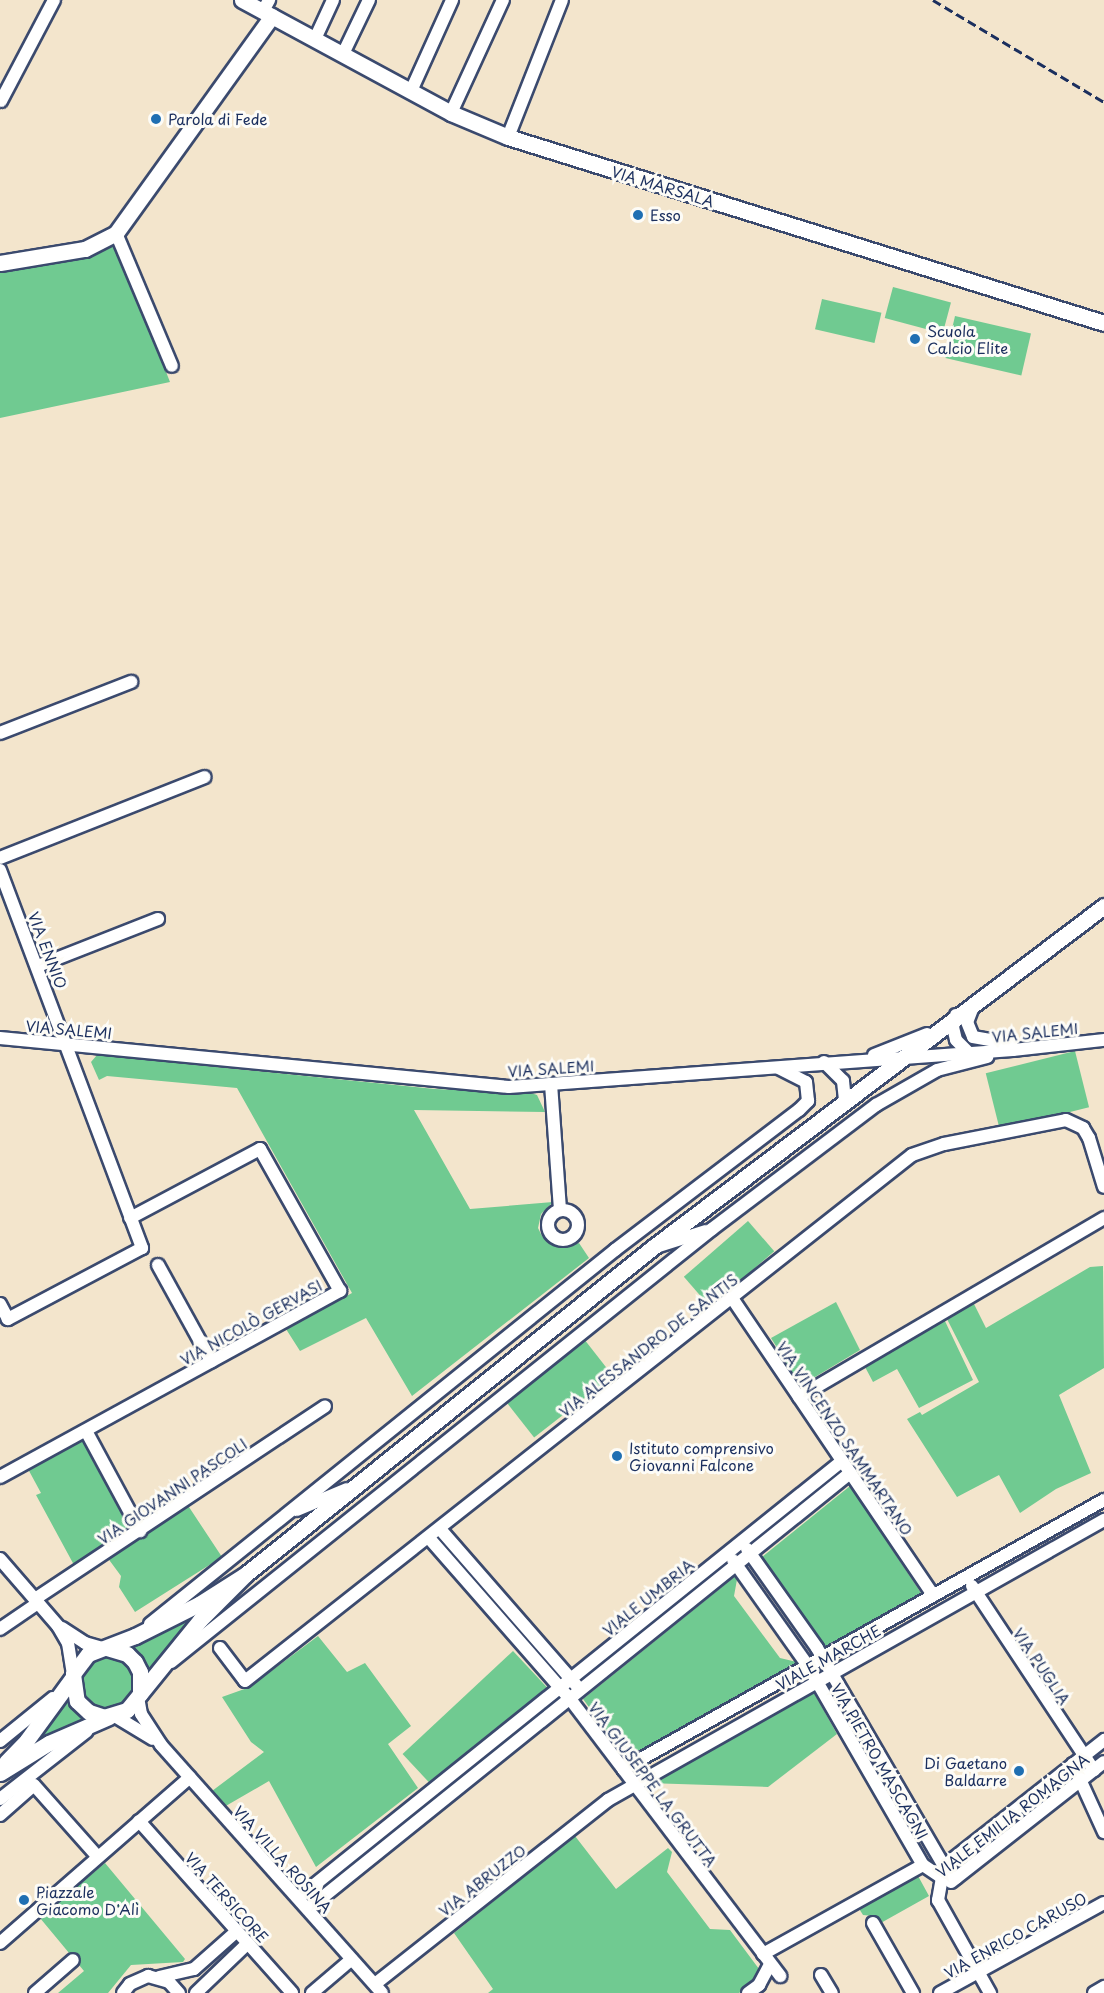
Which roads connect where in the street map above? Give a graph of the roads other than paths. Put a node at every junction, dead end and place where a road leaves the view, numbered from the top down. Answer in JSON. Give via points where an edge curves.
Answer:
{"nodes":[{"id":1,"x":54,"y":0,"type":"edge"},
{"id":2,"x":242,"y":0,"type":"edge"},
{"id":3,"x":333,"y":0,"type":"edge"},
{"id":4,"x":369,"y":0,"type":"edge"},
{"id":5,"x":452,"y":0,"type":"edge"},
{"id":6,"x":503,"y":0,"type":"edge"},
{"id":7,"x":562,"y":0,"type":"edge"},
{"id":8,"x":268,"y":9,"type":"edge"},
{"id":9,"x":315,"y":39,"type":"junction"},
{"id":10,"x":343,"y":54,"type":"junction"},
{"id":11,"x":411,"y":91,"type":"junction"},
{"id":12,"x":1,"y":101,"type":"edge"},
{"id":13,"x":452,"y":113,"type":"junction"},
{"id":14,"x":508,"y":136,"type":"junction"},
{"id":15,"x":116,"y":232,"type":"junction"},
{"id":16,"x":0,"y":263,"type":"edge"},
{"id":17,"x":1104,"y":323,"type":"edge"},
{"id":18,"x":172,"y":366,"type":"dead end"},
{"id":19,"x":131,"y":682,"type":"dead end"},
{"id":20,"x":0,"y":733,"type":"edge"},
{"id":21,"x":205,"y":777,"type":"dead end"},
{"id":22,"x":0,"y":858,"type":"edge"},
{"id":23,"x":0,"y":870,"type":"edge"},
{"id":24,"x":1104,"y":906,"type":"edge"},
{"id":25,"x":158,"y":919,"type":"dead end"},
{"id":26,"x":38,"y":966,"type":"junction"},
{"id":27,"x":976,"y":1000,"type":"junction"},
{"id":28,"x":950,"y":1020,"type":"junction"},
{"id":29,"x":0,"y":1038,"type":"edge"},
{"id":30,"x":1104,"y":1040,"type":"edge"},
{"id":31,"x":63,"y":1043,"type":"junction"},
{"id":32,"x":1039,"y":1046,"type":"junction"},
{"id":33,"x":1013,"y":1050,"type":"junction"},
{"id":34,"x":969,"y":1053,"type":"junction"},
{"id":35,"x":901,"y":1059,"type":"junction"},
{"id":36,"x":851,"y":1061,"type":"junction"},
{"id":37,"x":824,"y":1062,"type":"junction"},
{"id":38,"x":775,"y":1066,"type":"junction"},
{"id":39,"x":551,"y":1084,"type":"junction"},
{"id":40,"x":845,"y":1100,"type":"junction"},
{"id":41,"x":1104,"y":1187,"type":"edge"},
{"id":42,"x":560,"y":1210,"type":"dead end"},
{"id":43,"x":130,"y":1218,"type":"junction"},
{"id":44,"x":1104,"y":1218,"type":"edge"},
{"id":45,"x":712,"y":1229,"type":"junction"},
{"id":46,"x":652,"y":1248,"type":"junction"},
{"id":47,"x":158,"y":1265,"type":"dead end"},
{"id":48,"x":732,"y":1298,"type":"junction"},
{"id":49,"x":0,"y":1304,"type":"edge"},
{"id":50,"x":211,"y":1361,"type":"junction"},
{"id":51,"x":799,"y":1397,"type":"junction"},
{"id":52,"x":325,"y":1406,"type":"dead end"},
{"id":53,"x":86,"y":1431,"type":"junction"},
{"id":54,"x":842,"y":1461,"type":"junction"},
{"id":55,"x":850,"y":1473,"type":"junction"},
{"id":56,"x":0,"y":1477,"type":"edge"},
{"id":57,"x":359,"y":1483,"type":"junction"},
{"id":58,"x":1104,"y":1500,"type":"edge"},
{"id":59,"x":281,"y":1516,"type":"junction"},
{"id":60,"x":1104,"y":1520,"type":"edge"},
{"id":61,"x":440,"y":1529,"type":"junction"},
{"id":62,"x":140,"y":1531,"type":"junction"},
{"id":63,"x":1042,"y":1535,"type":"junction"},
{"id":64,"x":429,"y":1538,"type":"junction"},
{"id":65,"x":742,"y":1541,"type":"junction"},
{"id":66,"x":1029,"y":1542,"type":"junction"},
{"id":67,"x":1050,"y":1550,"type":"junction"},
{"id":68,"x":728,"y":1552,"type":"junction"},
{"id":69,"x":751,"y":1554,"type":"junction"},
{"id":70,"x":1037,"y":1558,"type":"junction"},
{"id":71,"x":0,"y":1559,"type":"edge"},
{"id":72,"x":736,"y":1565,"type":"junction"},
{"id":73,"x":246,"y":1574,"type":"junction"},
{"id":74,"x":967,"y":1577,"type":"junction"},
{"id":75,"x":975,"y":1592,"type":"junction"},
{"id":76,"x":933,"y":1596,"type":"junction"},
{"id":77,"x":36,"y":1601,"type":"junction"},
{"id":78,"x":507,"y":1605,"type":"junction"},
{"id":79,"x":496,"y":1615,"type":"junction"},
{"id":80,"x":58,"y":1626,"type":"junction"},
{"id":81,"x":0,"y":1629,"type":"edge"},
{"id":82,"x":135,"y":1636,"type":"junction"},
{"id":83,"x":105,"y":1648,"type":"junction"},
{"id":84,"x":220,"y":1648,"type":"dead end"},
{"id":85,"x":822,"y":1658,"type":"junction"},
{"id":86,"x":808,"y":1666,"type":"junction"},
{"id":87,"x":831,"y":1673,"type":"junction"},
{"id":88,"x":152,"y":1678,"type":"junction"},
{"id":89,"x":571,"y":1679,"type":"junction"},
{"id":90,"x":70,"y":1680,"type":"junction"},
{"id":91,"x":817,"y":1681,"type":"junction"},
{"id":92,"x":560,"y":1688,"type":"junction"},
{"id":93,"x":581,"y":1690,"type":"junction"},
{"id":94,"x":139,"y":1695,"type":"junction"},
{"id":95,"x":570,"y":1699,"type":"junction"},
{"id":96,"x":110,"y":1717,"type":"junction"},
{"id":97,"x":1104,"y":1740,"type":"edge"},
{"id":98,"x":0,"y":1741,"type":"edge"},
{"id":99,"x":161,"y":1745,"type":"junction"},
{"id":100,"x":1084,"y":1756,"type":"junction"},
{"id":101,"x":473,"y":1757,"type":"junction"},
{"id":102,"x":1104,"y":1762,"type":"edge"},
{"id":103,"x":1073,"y":1764,"type":"junction"},
{"id":104,"x":0,"y":1767,"type":"edge"},
{"id":105,"x":483,"y":1769,"type":"junction"},
{"id":106,"x":1094,"y":1770,"type":"junction"},
{"id":107,"x":0,"y":1773,"type":"edge"},
{"id":108,"x":629,"y":1776,"type":"junction"},
{"id":109,"x":190,"y":1777,"type":"junction"},
{"id":110,"x":1081,"y":1780,"type":"junction"},
{"id":111,"x":0,"y":1799,"type":"edge"},
{"id":112,"x":0,"y":1815,"type":"edge"},
{"id":113,"x":395,"y":1820,"type":"junction"},
{"id":114,"x":140,"y":1821,"type":"junction"},
{"id":115,"x":1103,"y":1829,"type":"edge"},
{"id":116,"x":404,"y":1832,"type":"junction"},
{"id":117,"x":98,"y":1857,"type":"junction"},
{"id":118,"x":922,"y":1865,"type":"junction"},
{"id":119,"x":942,"y":1871,"type":"junction"},
{"id":120,"x":325,"y":1876,"type":"junction"},
{"id":121,"x":956,"y":1878,"type":"junction"},
{"id":122,"x":335,"y":1888,"type":"junction"},
{"id":123,"x":938,"y":1892,"type":"junction"},
{"id":124,"x":298,"y":1898,"type":"junction"},
{"id":125,"x":1104,"y":1903,"type":"edge"},
{"id":126,"x":308,"y":1909,"type":"junction"},
{"id":127,"x":873,"y":1923,"type":"dead end"},
{"id":128,"x":237,"y":1931,"type":"junction"},
{"id":129,"x":0,"y":1943,"type":"edge"},
{"id":130,"x":248,"y":1943,"type":"junction"},
{"id":131,"x":352,"y":1959,"type":"junction"},
{"id":132,"x":767,"y":1959,"type":"junction"},
{"id":133,"x":74,"y":1960,"type":"dead end"},
{"id":134,"x":978,"y":1972,"type":"junction"},
{"id":135,"x":821,"y":1975,"type":"dead end"},
{"id":136,"x":159,"y":1977,"type":"junction"},
{"id":137,"x":780,"y":1977,"type":"dead end"},
{"id":138,"x":1104,"y":1987,"type":"edge"},
{"id":139,"x":378,"y":1989,"type":"edge"},
{"id":140,"x":35,"y":1993,"type":"edge"},
{"id":141,"x":123,"y":1993,"type":"edge"},
{"id":142,"x":179,"y":1993,"type":"edge"},
{"id":143,"x":195,"y":1993,"type":"edge"},
{"id":144,"x":292,"y":1993,"type":"edge"},
{"id":145,"x":312,"y":1993,"type":"edge"},
{"id":146,"x":748,"y":1993,"type":"edge"},
{"id":147,"x":832,"y":1993,"type":"edge"},
{"id":148,"x":913,"y":1993,"type":"edge"},
{"id":149,"x":940,"y":1993,"type":"edge"},
{"id":150,"x":990,"y":1993,"type":"edge"},
{"id":151,"x":1094,"y":1993,"type":"edge"}],
"edges":[{"from":1,"to":12,"type":"street"},
{"from":2,"to":8,"type":"main road","name":"VIA MARSALA"},
{"from":3,"to":9,"type":"street"},
{"from":4,"to":10,"type":"street"},
{"from":5,"to":11,"type":"street"},
{"from":6,"to":13,"type":"street"},
{"from":7,"to":14,"type":"street"},
{"from":8,"to":9,"type":"main road","name":"VIA MARSALA"},
{"from":8,"to":15,"type":"main road"},
{"from":9,"to":10,"type":"main road","name":"VIA MARSALA"},
{"from":10,"to":11,"type":"main road","name":"VIA MARSALA"},
{"from":11,"to":13,"type":"main road","name":"VIA MARSALA"},
{"from":13,"to":14,"type":"main road","name":"VIA MARSALA"},
{"from":14,"to":17,"type":"main road","name":"VIA MARSALA"},
{"from":15,"to":16,"type":"main road","via":[[86,249]]},
{"from":15,"to":18,"type":"street"},
{"from":19,"to":20,"type":"street"},
{"from":21,"to":22,"type":"street"},
{"from":23,"to":26,"type":"street","name":"VIA ENNIO"},
{"from":24,"to":27,"type":"main road"},
{"from":25,"to":26,"type":"street"},
{"from":26,"to":31,"type":"street","name":"VIA ENNIO","via":[[60,1022]]},
{"from":27,"to":28,"type":"main road"},
{"from":27,"to":32,"type":"street","via":[[967,1022],[973,1037]]},
{"from":28,"to":34,"type":"street","via":[[956,1040]]},
{"from":28,"to":35,"type":"main road"},
{"from":28,"to":36,"type":"street","via":[[904,1045]]},
{"from":29,"to":31,"type":"street","name":"VIA SALEMI"},
{"from":30,"to":32,"type":"street","name":"VIA SALEMI"},
{"from":31,"to":39,"type":"street","name":"VIA SALEMI","via":[[473,1086]]},
{"from":31,"to":43,"type":"street","name":"VIA ENNIO"},
{"from":32,"to":33,"type":"street","name":"VIA SALEMI"},
{"from":33,"to":34,"type":"street","name":"VIA SALEMI"},
{"from":33,"to":45,"type":"street","via":[[937,1070],[907,1084]]},
{"from":34,"to":35,"type":"street","name":"VIA SALEMI"},
{"from":35,"to":36,"type":"street","name":"VIA SALEMI"},
{"from":35,"to":40,"type":"main road"},
{"from":36,"to":37,"type":"street","name":"VIA SALEMI"},
{"from":37,"to":38,"type":"street","name":"VIA SALEMI"},
{"from":37,"to":40,"type":"street","via":[[843,1081]]},
{"from":38,"to":39,"type":"street","name":"VIA SALEMI"},
{"from":38,"to":59,"type":"street","via":[[799,1075],[806,1082],[808,1101],[799,1110],[615,1250]]},
{"from":39,"to":42,"type":"street"},
{"from":40,"to":46,"type":"main road"},
{"from":41,"to":48,"type":"street","name":"VIA ALESSANDRO DE SANTIS","via":[[1089,1138],[1083,1128],[1066,1120],[944,1144],[912,1155]]},
{"from":43,"to":49,"type":"street","name":"VIA ENNIO","via":[[142,1248],[8,1319]]},
{"from":43,"to":50,"type":"street","name":"VIA NICOLÒ GERVASI","via":[[260,1149],[340,1290]]},
{"from":44,"to":51,"type":"street"},
{"from":45,"to":46,"type":"street"},
{"from":45,"to":88,"type":"street"},
{"from":46,"to":57,"type":"main road"},
{"from":47,"to":50,"type":"street"},
{"from":48,"to":51,"type":"street","name":"VIA VINCENZO SAMMARTANO"},
{"from":48,"to":61,"type":"street","name":"VIA ALESSANDRO DE SANTIS"},
{"from":50,"to":53,"type":"street","name":"VIA NICOLÒ GERVASI"},
{"from":51,"to":54,"type":"street","name":"VIA VINCENZO SAMMARTANO"},
{"from":52,"to":62,"type":"street","name":"VIA GIOVANNI PASCOLI"},
{"from":53,"to":56,"type":"street","name":"VIA NICOLÒ GERVASI"},
{"from":53,"to":62,"type":"street"},
{"from":54,"to":55,"type":"street","name":"VIA VINCENZO SAMMARTANO"},
{"from":54,"to":65,"type":"street","name":"VIALE UMBRIA"},
{"from":55,"to":69,"type":"street","name":"VIALE UMBRIA"},
{"from":55,"to":76,"type":"street","name":"VIA VINCENZO SAMMARTANO"},
{"from":57,"to":59,"type":"street"},
{"from":57,"to":73,"type":"main road"},
{"from":58,"to":63,"type":"street","name":"VIALE MARCHE"},
{"from":59,"to":82,"type":"street"},
{"from":60,"to":67,"type":"street","name":"VIALE MARCHE"},
{"from":61,"to":64,"type":"street","name":"VIA ALESSANDRO DE SANTIS"},
{"from":61,"to":78,"type":"street","name":"VIA GIUSEPPE LA GRUTTA"},
{"from":62,"to":77,"type":"street","name":"VIA GIOVANNI PASCOLI"},
{"from":63,"to":66,"type":"street","name":"VIALE MARCHE"},
{"from":63,"to":67,"type":"street"},
{"from":64,"to":79,"type":"street","name":"VIA GIUSEPPE LA GRUTTA"},
{"from":64,"to":84,"type":"street","name":"VIA ALESSANDRO DE SANTIS","via":[[245,1681]]},
{"from":65,"to":68,"type":"street","name":"VIALE UMBRIA"},
{"from":65,"to":69,"type":"street","name":"VIA PIETRO MASCAGNI"},
{"from":66,"to":70,"type":"street"},
{"from":66,"to":74,"type":"street","name":"VIALE MARCHE"},
{"from":67,"to":70,"type":"street","name":"VIALE MARCHE"},
{"from":68,"to":72,"type":"street","name":"VIA PIETRO MASCAGNI"},
{"from":68,"to":89,"type":"street","name":"VIALE UMBRIA"},
{"from":69,"to":72,"type":"street","name":"VIALE UMBRIA"},
{"from":69,"to":85,"type":"street","name":"VIA PIETRO MASCAGNI"},
{"from":70,"to":75,"type":"street","name":"VIALE MARCHE"},
{"from":71,"to":77,"type":"street"},
{"from":72,"to":86,"type":"street","name":"VIA PIETRO MASCAGNI"},
{"from":72,"to":93,"type":"street","name":"VIALE UMBRIA"},
{"from":73,"to":82,"type":"main road"},
{"from":73,"to":88,"type":"main road","via":[[200,1620]]},
{"from":74,"to":75,"type":"street","name":"VIA PUGLIA"},
{"from":74,"to":76,"type":"street","name":"VIALE MARCHE"},
{"from":75,"to":87,"type":"street","name":"VIALE MARCHE"},
{"from":75,"to":100,"type":"street","name":"VIA PUGLIA"},
{"from":76,"to":85,"type":"street","name":"VIALE MARCHE"},
{"from":77,"to":80,"type":"street"},
{"from":77,"to":81,"type":"street","name":"VIA GIOVANNI PASCOLI"},
{"from":78,"to":79,"type":"street"},
{"from":78,"to":89,"type":"street","name":"VIA GIUSEPPE LA GRUTTA"},
{"from":79,"to":92,"type":"street","name":"VIA GIUSEPPE LA GRUTTA"},
{"from":80,"to":83,"type":"street","via":[[85,1643]]},
{"from":80,"to":90,"type":"street","via":[[68,1643]]},
{"from":82,"to":83,"type":"main road"},
{"from":83,"to":90,"type":"main road","via":[[81,1659]]},
{"from":83,"to":94,"type":"main road","via":[[127,1654],[135,1662],[141,1683]]},
{"from":85,"to":86,"type":"street","name":"VIALE MARCHE"},
{"from":85,"to":87,"type":"street","name":"VIA PIETRO MASCAGNI"},
{"from":86,"to":91,"type":"street","name":"VIA PIETRO MASCAGNI"},
{"from":86,"to":108,"type":"street","name":"VIALE MARCHE","via":[[646,1756]]},
{"from":87,"to":91,"type":"street","name":"VIALE MARCHE"},
{"from":87,"to":119,"type":"street","name":"VIA PIETRO MASCAGNI"},
{"from":88,"to":94,"type":"main road"},
{"from":89,"to":92,"type":"street","name":"VIALE UMBRIA"},
{"from":89,"to":93,"type":"street","name":"VIA GIUSEPPE LA GRUTTA"},
{"from":90,"to":96,"type":"main road","via":[[82,1707]]},
{"from":90,"to":98,"type":"street"},
{"from":90,"to":104,"type":"main road","via":[[27,1740]]},
{"from":91,"to":108,"type":"street","name":"VIALE MARCHE"},
{"from":91,"to":118,"type":"street","name":"VIA PIETRO MASCAGNI"},
{"from":92,"to":95,"type":"street","name":"VIA GIUSEPPE LA GRUTTA"},
{"from":92,"to":101,"type":"street","name":"VIALE UMBRIA"},
{"from":93,"to":95,"type":"street","name":"VIALE UMBRIA"},
{"from":94,"to":96,"type":"main road","via":[[127,1710]]},
{"from":94,"to":99,"type":"street","name":"VIA VILLA ROSINA","via":[[141,1714]]},
{"from":95,"to":105,"type":"street","name":"VIALE UMBRIA"},
{"from":95,"to":108,"type":"street","name":"VIA GIUSEPPE LA GRUTTA"},
{"from":96,"to":99,"type":"street","name":"VIA VILLA ROSINA"},
{"from":96,"to":107,"type":"main road","via":[[49,1743]]},
{"from":96,"to":111,"type":"street"},
{"from":97,"to":100,"type":"street","name":"VIALE EMILIA ROMAGNA"},
{"from":99,"to":109,"type":"street","name":"VIA VILLA ROSINA"},
{"from":100,"to":103,"type":"street","name":"VIALE EMILIA ROMAGNA"},
{"from":100,"to":106,"type":"street","name":"VIA PUGLIA"},
{"from":101,"to":105,"type":"street"},
{"from":101,"to":113,"type":"street","name":"VIALE UMBRIA"},
{"from":102,"to":106,"type":"street","name":"VIALE EMILIA ROMAGNA"},
{"from":103,"to":110,"type":"street"},
{"from":103,"to":119,"type":"street","name":"VIALE EMILIA ROMAGNA"},
{"from":105,"to":116,"type":"street","name":"VIALE UMBRIA"},
{"from":106,"to":110,"type":"street","name":"VIALE EMILIA ROMAGNA"},
{"from":108,"to":132,"type":"street","name":"VIA GIUSEPPE LA GRUTTA"},
{"from":108,"to":139,"type":"street","name":"VIA ABRUZZO","via":[[608,1800]]},
{"from":109,"to":114,"type":"street"},
{"from":109,"to":124,"type":"street","name":"VIA VILLA ROSINA"},
{"from":110,"to":115,"type":"street"},
{"from":110,"to":121,"type":"street","name":"VIALE EMILIA ROMAGNA"},
{"from":112,"to":117,"type":"street","via":[[34,1785]]},
{"from":113,"to":116,"type":"street"},
{"from":113,"to":120,"type":"street","name":"VIALE UMBRIA"},
{"from":114,"to":117,"type":"street"},
{"from":114,"to":128,"type":"street","name":"VIA TERSICORE"},
{"from":116,"to":122,"type":"street","name":"VIALE UMBRIA"},
{"from":117,"to":129,"type":"street"},
{"from":118,"to":119,"type":"street","name":"VIA PIETRO MASCAGNI"},
{"from":118,"to":132,"type":"street"},
{"from":119,"to":121,"type":"street"},
{"from":119,"to":123,"type":"street"},
{"from":120,"to":122,"type":"street"},
{"from":120,"to":124,"type":"street","name":"VIALE UMBRIA"},
{"from":121,"to":123,"type":"street","name":"VIALE EMILIA ROMAGNA"},
{"from":122,"to":126,"type":"street","name":"VIALE UMBRIA"},
{"from":123,"to":134,"type":"street","via":[[938,1900]]},
{"from":124,"to":126,"type":"street","name":"VIA VILLA ROSINA"},
{"from":125,"to":134,"type":"street","name":"VIA ENRICO CARUSO"},
{"from":126,"to":131,"type":"street","name":"VIA VILLA ROSINA"},
{"from":127,"to":148,"type":"street"},
{"from":128,"to":130,"type":"street","name":"VIA TERSICORE"},
{"from":128,"to":136,"type":"street","via":[[194,1969]]},
{"from":130,"to":143,"type":"street"},
{"from":130,"to":144,"type":"street","name":"VIA TERSICORE"},
{"from":131,"to":139,"type":"street","name":"VIA VILLA ROSINA"},
{"from":131,"to":145,"type":"street"},
{"from":132,"to":137,"type":"street","name":"VIA GIUSEPPE LA GRUTTA"},
{"from":132,"to":146,"type":"street","via":[[759,1985]]},
{"from":133,"to":140,"type":"street"},
{"from":134,"to":149,"type":"street","name":"VIA ENRICO CARUSO"},
{"from":134,"to":150,"type":"street"},
{"from":135,"to":147,"type":"street"},
{"from":136,"to":141,"type":"street","via":[[138,1979]]},
{"from":136,"to":142,"type":"street"},
{"from":138,"to":151,"type":"street"}]}
